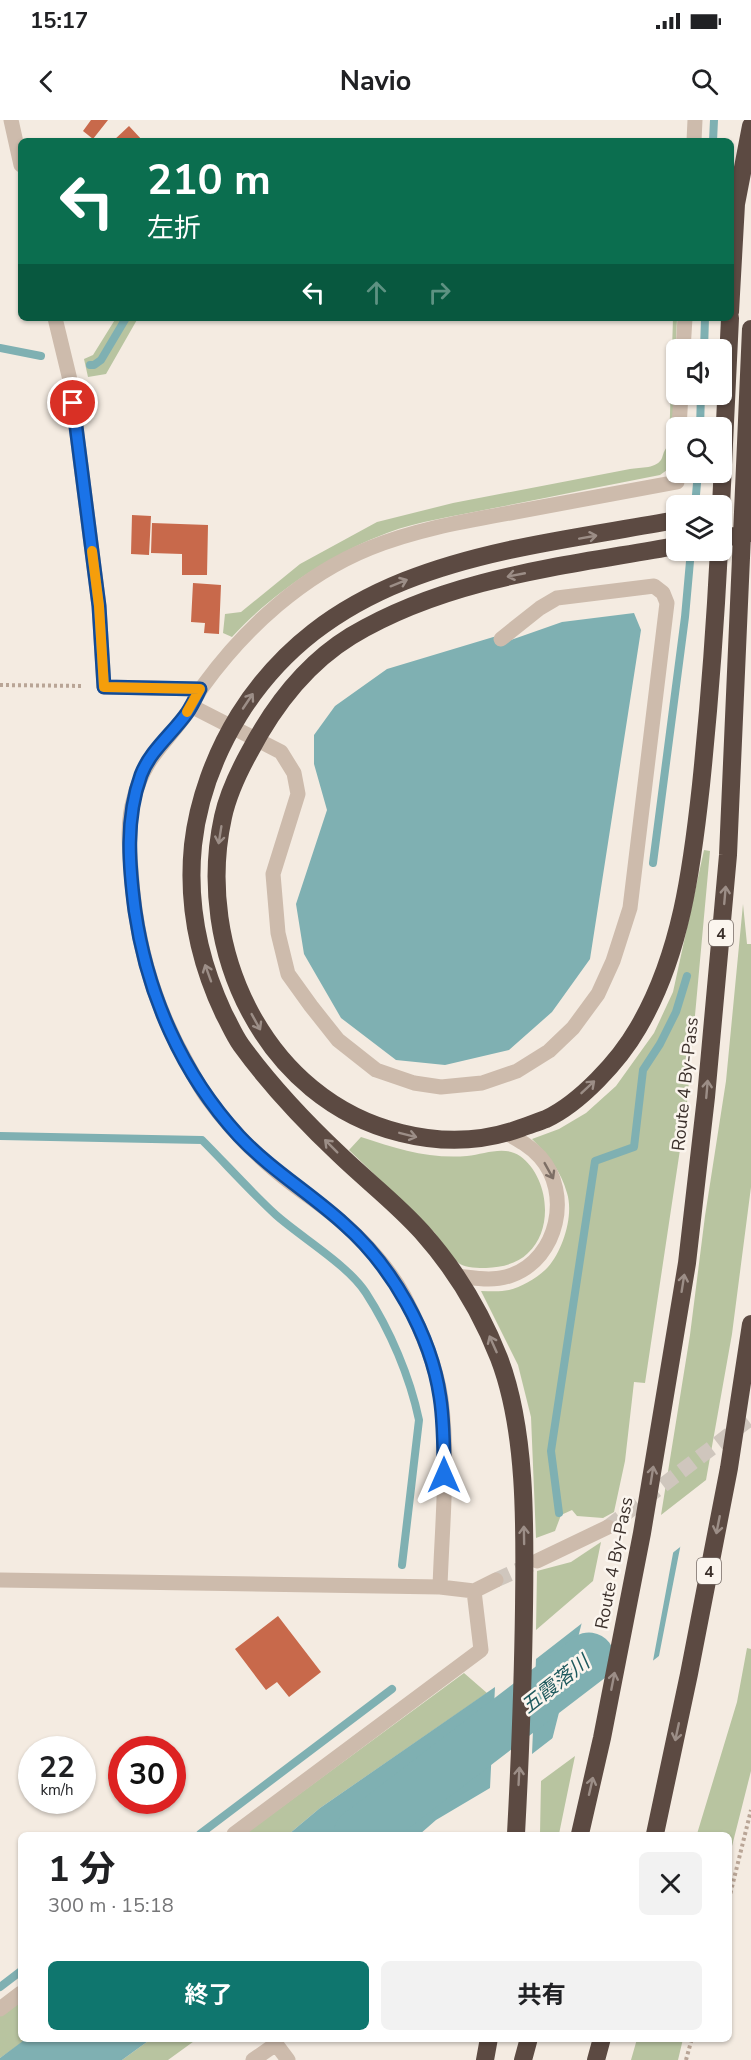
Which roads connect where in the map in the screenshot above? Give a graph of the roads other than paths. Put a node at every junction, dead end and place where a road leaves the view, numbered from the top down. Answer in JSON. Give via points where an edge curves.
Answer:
{"nodes":[{"id":1,"x":11,"y":120,"type":"edge"},
{"id":2,"x":695,"y":120,"type":"edge"},
{"id":3,"x":751,"y":126,"type":"edge"},
{"id":4,"x":694,"y":138,"type":"edge"},
{"id":5,"x":18,"y":152,"type":"edge"},
{"id":6,"x":734,"y":240,"type":"edge"},
{"id":7,"x":57,"y":321,"type":"edge"},
{"id":8,"x":685,"y":321,"type":"edge"},
{"id":9,"x":730,"y":321,"type":"edge"},
{"id":10,"x":751,"y":329,"type":"edge"},
{"id":11,"x":684,"y":339,"type":"edge"},
{"id":12,"x":672,"y":483,"type":"edge"},
{"id":13,"x":722,"y":495,"type":"edge"},
{"id":14,"x":751,"y":507,"type":"edge"},
{"id":15,"x":732,"y":510,"type":"edge"},
{"id":16,"x":666,"y":522,"type":"edge"},
{"id":17,"x":751,"y":532,"type":"edge"},
{"id":18,"x":732,"y":536,"type":"edge"},
{"id":19,"x":666,"y":548,"type":"edge"},
{"id":20,"x":718,"y":561,"type":"edge"},
{"id":21,"x":501,"y":639,"type":"dead end"},
{"id":22,"x":200,"y":689,"type":"junction"},
{"id":23,"x":191,"y":706,"type":"junction"},
{"id":24,"x":506,"y":1133,"type":"junction"},
{"id":25,"x":457,"y":1276,"type":"junction"},
{"id":26,"x":751,"y":1324,"type":"edge"},
{"id":27,"x":751,"y":1380,"type":"edge"},
{"id":28,"x":729,"y":1468,"type":"junction"},
{"id":29,"x":608,"y":1527,"type":"tunnel mouth"},
{"id":30,"x":537,"y":1561,"type":"tunnel mouth"},
{"id":31,"x":0,"y":1580,"type":"edge"},
{"id":32,"x":496,"y":1580,"type":"tunnel mouth"},
{"id":33,"x":440,"y":1587,"type":"junction"},
{"id":34,"x":474,"y":1591,"type":"junction"},
{"id":35,"x":237,"y":1832,"type":"edge"},
{"id":36,"x":516,"y":1832,"type":"edge"},
{"id":37,"x":580,"y":1832,"type":"edge"},
{"id":38,"x":655,"y":1832,"type":"edge"},
{"id":39,"x":18,"y":1995,"type":"edge"},
{"id":40,"x":0,"y":2009,"type":"edge"},
{"id":41,"x":488,"y":2042,"type":"edge"},
{"id":42,"x":528,"y":2042,"type":"edge"},
{"id":43,"x":601,"y":2042,"type":"edge"},
{"id":44,"x":253,"y":2060,"type":"edge"},
{"id":45,"x":288,"y":2060,"type":"edge"},
{"id":46,"x":485,"y":2060,"type":"edge"},
{"id":47,"x":523,"y":2060,"type":"edge"},
{"id":48,"x":596,"y":2060,"type":"edge"}],
"edges":[{"from":1,"to":5,"type":"street"},
{"from":2,"to":4,"type":"street"},
{"from":3,"to":6,"type":"highway","via":[[736,204]]},
{"from":7,"to":22,"type":"street","via":[[79,448],[99,606],[104,687]]},
{"from":8,"to":11,"type":"street"},
{"from":9,"to":13,"type":"highway"},
{"from":37,"to":10,"type":"highway","name":"Route 4 By-Pass","number":"4","one_way":true,"via":[[642,1533],[687,1263],[706,1097],[728,855]]},
{"from":12,"to":22,"type":"street","via":[[437,526],[371,548],[332,566],[270,612]]},
{"from":14,"to":15,"type":"highway"},
{"from":25,"to":16,"type":"highway","one_way":true,"via":[[390,1200],[338,1154],[266,1080],[236,1038],[202,956],[193,913],[191,865],[196,820],[228,732],[250,697],[307,635],[336,615],[377,592],[456,563]]},
{"from":17,"to":18,"type":"highway"},
{"from":19,"to":24,"type":"highway","one_way":true,"via":[[512,575],[422,600],[347,638],[319,659],[293,687],[260,732],[235,778],[224,812],[216,882],[229,960],[245,1002],[283,1063],[305,1085],[340,1109],[377,1127],[427,1139],[471,1139]]},
{"from":24,"to":20,"type":"highway","one_way":true,"via":[[549,1117],[611,1066],[638,1030],[656,992],[688,884],[708,723]]},
{"from":21,"to":23,"type":"street","via":[[540,608],[565,596],[654,586],[667,603],[630,908],[613,961],[598,994],[573,1028],[549,1051],[517,1071],[482,1083],[441,1087],[376,1070],[338,1040],[311,1006],[288,974],[278,933],[273,874],[298,794],[294,773],[281,752]]},
{"from":22,"to":23,"type":"street"},
{"from":23,"to":33,"type":"street","via":[[141,773],[132,803],[132,886],[145,964],[158,1006],[206,1096],[270,1166],[345,1225],[376,1257],[402,1293],[426,1345],[440,1396],[444,1452]]},
{"from":24,"to":25,"type":"street","one_way":true,"via":[[541,1158],[553,1178],[558,1197],[550,1240],[526,1268],[512,1275],[497,1279]]},
{"from":36,"to":25,"type":"highway","one_way":true,"via":[[523,1712],[524,1525],[520,1465],[513,1409],[501,1362],[482,1318]]},
{"from":26,"to":28,"type":"highway","number":"4"},
{"from":27,"to":28,"type":"highway"},
{"from":28,"to":38,"type":"highway","number":"4","one_way":true},
{"from":29,"to":30,"type":"street"},
{"from":31,"to":33,"type":"street"},
{"from":32,"to":34,"type":"street"},
{"from":33,"to":34,"type":"street"},
{"from":34,"to":35,"type":"street","via":[[481,1650]]},
{"from":39,"to":40,"type":"street"},
{"from":41,"to":46,"type":"highway"},
{"from":42,"to":47,"type":"highway"},
{"from":43,"to":48,"type":"highway"},
{"from":44,"to":45,"type":"street","via":[[276,2044]]}]}
